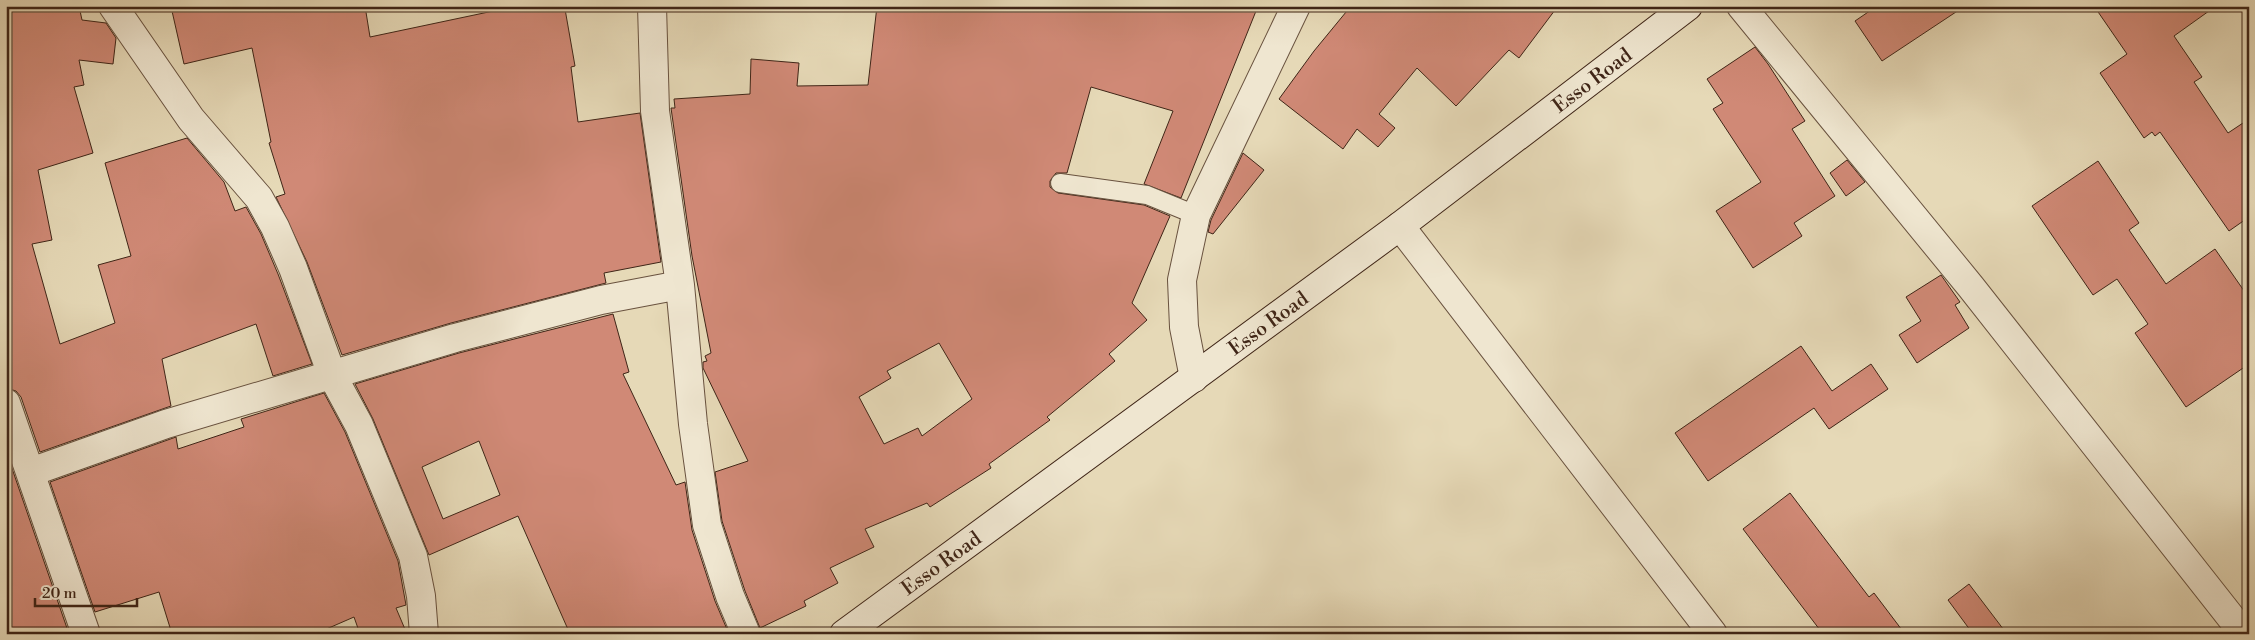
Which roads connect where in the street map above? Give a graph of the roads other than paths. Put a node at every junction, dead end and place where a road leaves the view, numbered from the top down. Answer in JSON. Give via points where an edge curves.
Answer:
{"nodes":[{"id":1,"x":113,"y":6,"type":"edge"},
{"id":2,"x":652,"y":6,"type":"edge"},
{"id":3,"x":1296,"y":6,"type":"edge"},
{"id":4,"x":1688,"y":6,"type":"edge"},
{"id":5,"x":1740,"y":6,"type":"edge"},
{"id":6,"x":1060,"y":183,"type":"dead end"},
{"id":7,"x":1196,"y":215,"type":"junction"},
{"id":8,"x":1400,"y":226,"type":"junction"},
{"id":9,"x":680,"y":285,"type":"junction"},
{"id":10,"x":332,"y":375,"type":"junction"},
{"id":11,"x":1194,"y":378,"type":"junction"},
{"id":12,"x":6,"y":403,"type":"edge"},
{"id":13,"x":31,"y":472,"type":"junction"},
{"id":14,"x":86,"y":634,"type":"edge"},
{"id":15,"x":424,"y":634,"type":"edge"},
{"id":16,"x":746,"y":634,"type":"edge"},
{"id":17,"x":844,"y":634,"type":"edge"},
{"id":18,"x":1713,"y":634,"type":"edge"},
{"id":19,"x":2244,"y":634,"type":"edge"}],
"edges":[{"from":1,"to":10,"type":"street","via":[[191,119],[259,198],[293,268]]},
{"from":2,"to":9,"type":"street","via":[[655,111]]},
{"from":3,"to":7,"type":"street"},
{"from":4,"to":8,"type":"street","name":"Esso Road"},
{"from":5,"to":19,"type":"street","via":[[1971,287]]},
{"from":6,"to":7,"type":"lane","via":[[1147,195]]},
{"from":7,"to":11,"type":"street","via":[[1182,280],[1184,327]]},
{"from":8,"to":11,"type":"street","name":"Esso Road"},
{"from":8,"to":18,"type":"street"},
{"from":9,"to":10,"type":"street","via":[[601,300],[510,323]]},
{"from":9,"to":16,"type":"street","via":[[692,414],[708,525],[730,596]]},
{"from":10,"to":13,"type":"street","via":[[166,424]]},
{"from":10,"to":15,"type":"street","via":[[359,425],[413,556]]},
{"from":11,"to":17,"type":"street","name":"Esso Road"},
{"from":12,"to":13,"type":"street"},
{"from":13,"to":14,"type":"street"}]}
